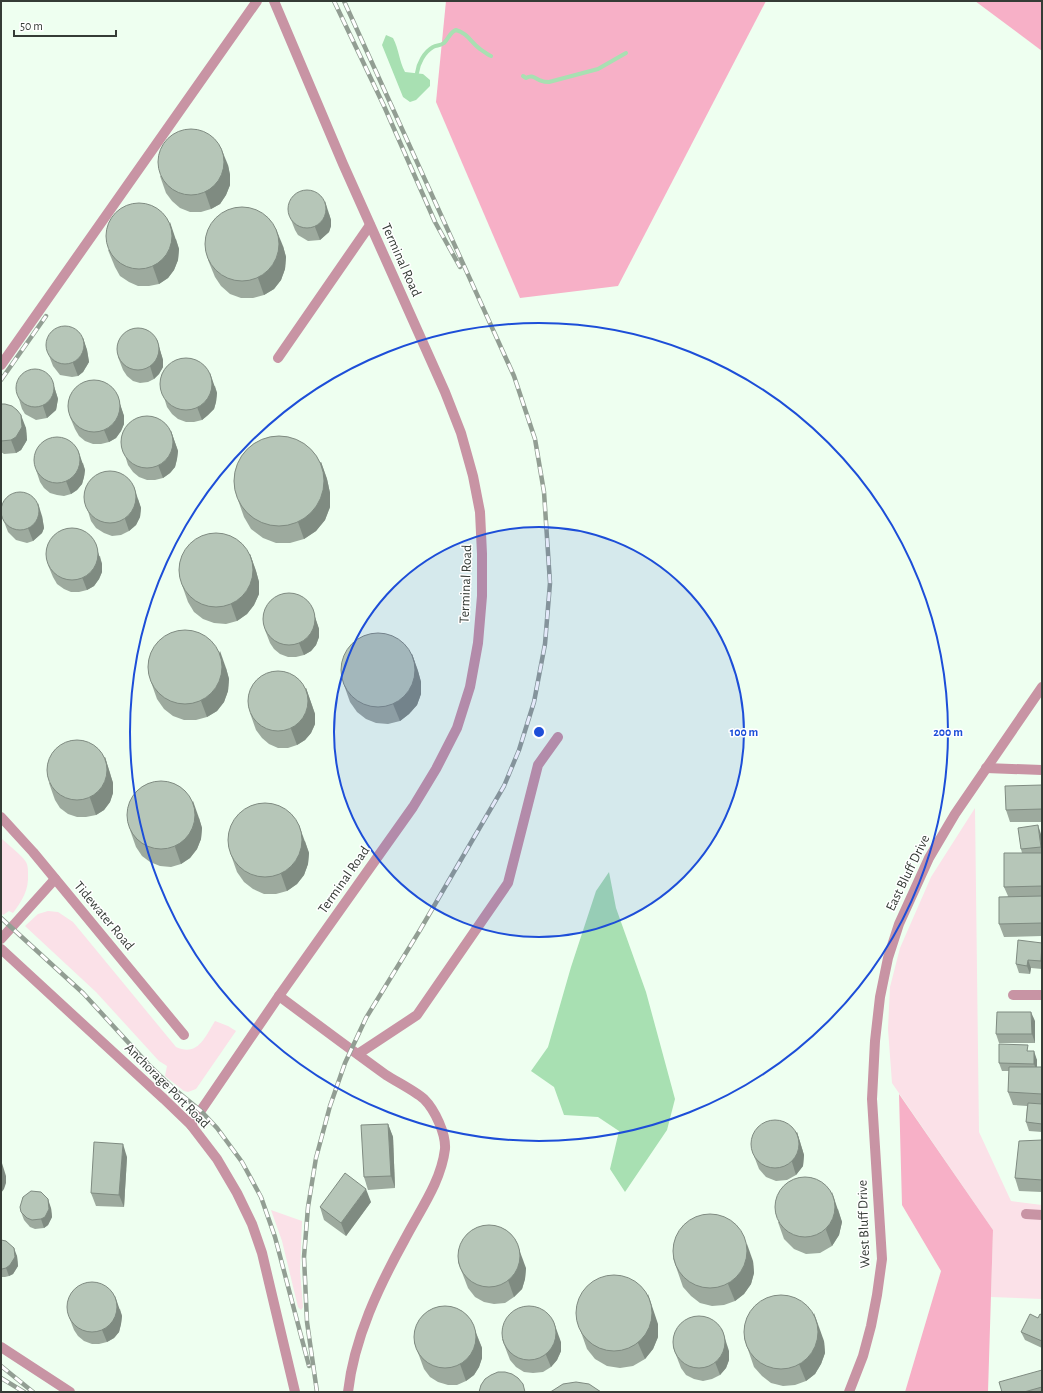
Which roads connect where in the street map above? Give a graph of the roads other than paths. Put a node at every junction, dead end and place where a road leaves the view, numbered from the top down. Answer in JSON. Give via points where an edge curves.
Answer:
{"nodes":[{"id":1,"x":257,"y":1,"type":"edge"},
{"id":2,"x":274,"y":1,"type":"edge"},
{"id":3,"x":370,"y":225,"type":"junction"},
{"id":4,"x":278,"y":358,"type":"dead end"},
{"id":5,"x":1,"y":365,"type":"edge"},
{"id":6,"x":1042,"y":687,"type":"edge"},
{"id":7,"x":558,"y":737,"type":"dead end"},
{"id":8,"x":986,"y":768,"type":"junction"},
{"id":9,"x":1042,"y":770,"type":"edge"},
{"id":10,"x":1,"y":817,"type":"edge"},
{"id":11,"x":55,"y":879,"type":"junction"},
{"id":12,"x":1,"y":939,"type":"edge"},
{"id":13,"x":1,"y":949,"type":"edge"},
{"id":14,"x":1013,"y":995,"type":"dead end"},
{"id":15,"x":1042,"y":995,"type":"edge"},
{"id":16,"x":279,"y":996,"type":"junction"},
{"id":17,"x":184,"y":1035,"type":"dead end"},
{"id":18,"x":358,"y":1054,"type":"junction"},
{"id":19,"x":872,"y":1099,"type":"joint"},
{"id":20,"x":191,"y":1125,"type":"junction"},
{"id":21,"x":1026,"y":1214,"type":"dead end"},
{"id":22,"x":1042,"y":1215,"type":"edge"},
{"id":23,"x":1,"y":1347,"type":"edge"},
{"id":24,"x":70,"y":1392,"type":"edge"},
{"id":25,"x":295,"y":1392,"type":"edge"},
{"id":26,"x":348,"y":1392,"type":"edge"},
{"id":27,"x":849,"y":1392,"type":"edge"}],
"edges":[{"from":1,"to":5,"type":"street"},
{"from":2,"to":3,"type":"street","name":"Terminal Road"},
{"from":3,"to":4,"type":"street"},
{"from":3,"to":16,"type":"street","name":"Terminal Road","via":[[445,392],[461,433],[473,476],[480,512],[482,554],[478,643],[470,688],[457,728],[436,769]]},
{"from":6,"to":8,"type":"street","name":"East Bluff Drive"},
{"from":7,"to":18,"type":"street","via":[[538,765],[508,883],[417,1014]]},
{"from":8,"to":9,"type":"street"},
{"from":8,"to":19,"type":"street","name":"East Bluff Drive","via":[[929,858],[899,924],[888,958],[880,997],[874,1041]]},
{"from":10,"to":11,"type":"street","name":"Tidewater Road"},
{"from":11,"to":12,"type":"street"},
{"from":11,"to":17,"type":"street","name":"Tidewater Road"},
{"from":13,"to":20,"type":"street","name":"Anchorage Port Road"},
{"from":14,"to":15,"type":"street"},
{"from":16,"to":18,"type":"street"},
{"from":16,"to":20,"type":"street","name":"Terminal Road"},
{"from":18,"to":26,"type":"street","via":[[424,1099],[442,1128],[445,1147],[442,1167],[433,1188],[389,1268],[376,1298],[356,1353]]},
{"from":19,"to":27,"type":"street","name":"West Bluff Drive","via":[[882,1259],[871,1326]]},
{"from":20,"to":25,"type":"street","name":"Anchorage Port Road","via":[[217,1159],[252,1224],[262,1253]]},
{"from":21,"to":22,"type":"street"},
{"from":23,"to":24,"type":"street"}]}
